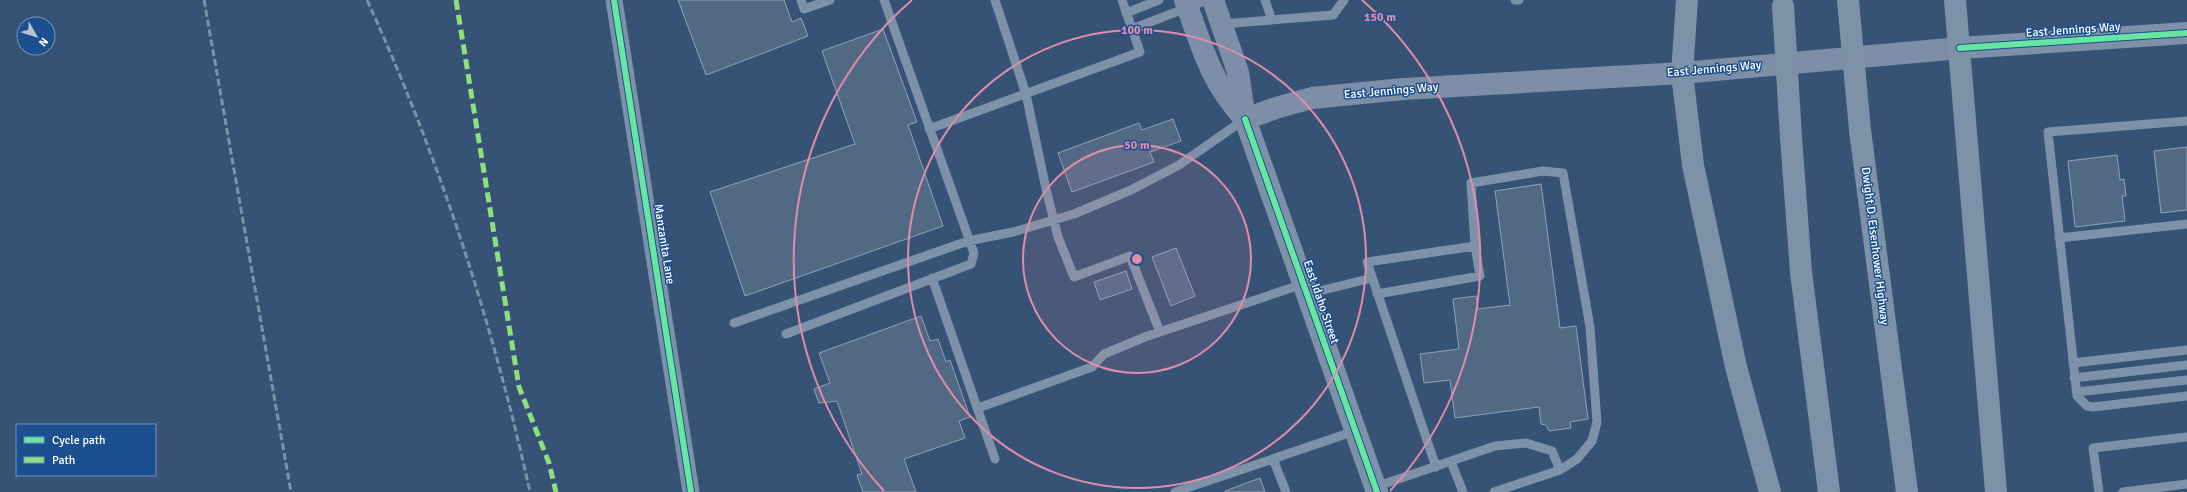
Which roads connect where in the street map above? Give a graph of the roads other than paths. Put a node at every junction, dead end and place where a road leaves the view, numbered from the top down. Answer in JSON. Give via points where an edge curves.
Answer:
{"nodes":[{"id":1,"x":614,"y":0,"type":"edge"},
{"id":2,"x":801,"y":0,"type":"edge"},
{"id":3,"x":830,"y":0,"type":"edge"},
{"id":4,"x":884,"y":0,"type":"edge"},
{"id":5,"x":994,"y":0,"type":"edge"},
{"id":6,"x":1122,"y":0,"type":"edge"},
{"id":7,"x":1159,"y":0,"type":"edge"},
{"id":8,"x":1213,"y":0,"type":"edge"},
{"id":9,"x":1265,"y":0,"type":"edge"},
{"id":10,"x":1344,"y":0,"type":"edge"},
{"id":11,"x":1515,"y":0,"type":"edge"},
{"id":12,"x":1519,"y":0,"type":"edge"},
{"id":13,"x":1686,"y":0,"type":"edge"},
{"id":14,"x":1848,"y":0,"type":"edge"},
{"id":15,"x":1955,"y":0,"type":"edge"},
{"id":16,"x":1194,"y":2,"type":"edge"},
{"id":17,"x":1783,"y":3,"type":"edge"},
{"id":18,"x":1126,"y":13,"type":"junction"},
{"id":19,"x":1272,"y":20,"type":"junction"},
{"id":20,"x":1222,"y":24,"type":"junction"},
{"id":21,"x":1132,"y":29,"type":"junction"},
{"id":22,"x":2187,"y":33,"type":"edge"},
{"id":23,"x":1960,"y":48,"type":"junction"},
{"id":24,"x":1682,"y":72,"type":"junction"},
{"id":25,"x":1026,"y":94,"type":"junction"},
{"id":26,"x":1245,"y":119,"type":"junction"},
{"id":27,"x":2187,"y":121,"type":"edge"},
{"id":28,"x":929,"y":129,"type":"junction"},
{"id":29,"x":1054,"y":220,"type":"junction"},
{"id":30,"x":2187,"y":224,"type":"edge"},
{"id":31,"x":2059,"y":238,"type":"junction"},
{"id":32,"x":968,"y":241,"type":"junction"},
{"id":33,"x":1475,"y":246,"type":"junction"},
{"id":34,"x":932,"y":278,"type":"junction"},
{"id":35,"x":1372,"y":278,"type":"junction"},
{"id":36,"x":1305,"y":289,"type":"junction"},
{"id":37,"x":1377,"y":294,"type":"junction"},
{"id":38,"x":734,"y":323,"type":"dead end"},
{"id":39,"x":1160,"y":332,"type":"junction"},
{"id":40,"x":786,"y":334,"type":"dead end"},
{"id":41,"x":2187,"y":350,"type":"edge"},
{"id":42,"x":2073,"y":363,"type":"junction"},
{"id":43,"x":2187,"y":365,"type":"edge"},
{"id":44,"x":2074,"y":378,"type":"junction"},
{"id":45,"x":2187,"y":380,"type":"edge"},
{"id":46,"x":2076,"y":392,"type":"junction"},
{"id":47,"x":2187,"y":396,"type":"edge"},
{"id":48,"x":978,"y":408,"type":"junction"},
{"id":49,"x":1355,"y":431,"type":"junction"},
{"id":50,"x":2187,"y":437,"type":"edge"},
{"id":51,"x":996,"y":459,"type":"dead end"},
{"id":52,"x":1274,"y":459,"type":"junction"},
{"id":53,"x":1451,"y":462,"type":"junction"},
{"id":54,"x":1436,"y":467,"type":"junction"},
{"id":55,"x":1560,"y":470,"type":"junction"},
{"id":56,"x":2187,"y":484,"type":"edge"},
{"id":57,"x":1376,"y":489,"type":"edge"},
{"id":58,"x":691,"y":492,"type":"edge"},
{"id":59,"x":1175,"y":492,"type":"edge"},
{"id":60,"x":1286,"y":492,"type":"edge"},
{"id":61,"x":1463,"y":492,"type":"edge"},
{"id":62,"x":1494,"y":492,"type":"edge"},
{"id":63,"x":1770,"y":492,"type":"edge"},
{"id":64,"x":1829,"y":492,"type":"edge"},
{"id":65,"x":1907,"y":492,"type":"edge"},
{"id":66,"x":1996,"y":492,"type":"edge"},
{"id":67,"x":2099,"y":492,"type":"edge"},
{"id":68,"x":2124,"y":492,"type":"edge"}],
"edges":[{"from":1,"to":58,"type":"street","name":"Manzanita Lane"},
{"from":2,"to":3,"type":"lane","via":[[804,9]]},
{"from":4,"to":28,"type":"lane"},
{"from":5,"to":25,"type":"lane"},
{"from":6,"to":18,"type":"lane"},
{"from":7,"to":18,"type":"lane"},
{"from":8,"to":20,"type":"main road","name":"East Idaho Street"},
{"from":9,"to":19,"type":"lane"},
{"from":10,"to":19,"type":"lane","via":[[1333,15]]},
{"from":11,"to":12,"type":"lane"},
{"from":13,"to":24,"type":"highway"},
{"from":14,"to":65,"type":"highway","name":"Dwight D. Eisenhower Highway","bridge":true,"via":[[1860,130]]},
{"from":15,"to":23,"type":"highway"},
{"from":16,"to":21,"type":"lane"},
{"from":16,"to":26,"type":"main road","name":"East Idaho Street","via":[[1210,69],[1229,102]]},
{"from":17,"to":64,"type":"highway","bridge":true,"via":[[1801,272]]},
{"from":18,"to":21,"type":"lane"},
{"from":19,"to":20,"type":"lane"},
{"from":20,"to":26,"type":"main road","name":"East Idaho Street","via":[[1241,84]]},
{"from":21,"to":25,"type":"lane","via":[[1140,52]]},
{"from":22,"to":23,"type":"street","name":"East Jennings Way"},
{"from":23,"to":24,"type":"main road","name":"East Jennings Way"},
{"from":23,"to":66,"type":"highway"},
{"from":24,"to":26,"type":"main road","name":"East Jennings Way","via":[[1402,88],[1312,98]]},
{"from":24,"to":63,"type":"highway","via":[[1692,165],[1736,367]]},
{"from":25,"to":28,"type":"lane"},
{"from":25,"to":29,"type":"lane"},
{"from":26,"to":29,"type":"lane","via":[[1201,151],[1131,190]]},
{"from":26,"to":36,"type":"street","name":"East Idaho Street"},
{"from":27,"to":31,"type":"lane","via":[[2048,132]]},
{"from":28,"to":32,"type":"lane"},
{"from":29,"to":32,"type":"lane"},
{"from":29,"to":39,"type":"lane","via":[[1074,277],[1130,256]]},
{"from":30,"to":31,"type":"lane"},
{"from":31,"to":42,"type":"lane"},
{"from":32,"to":34,"type":"lane","via":[[974,253],[971,264]]},
{"from":32,"to":38,"type":"lane"},
{"from":33,"to":35,"type":"lane","via":[[1367,262]]},
{"from":33,"to":37,"type":"lane","via":[[1480,276]]},
{"from":33,"to":55,"type":"lane","via":[[1471,183],[1543,171],[1563,172],[1590,327],[1597,422],[1592,441],[1578,459]]},
{"from":34,"to":40,"type":"lane"},
{"from":34,"to":48,"type":"lane"},
{"from":35,"to":36,"type":"lane"},
{"from":35,"to":37,"type":"lane"},
{"from":36,"to":39,"type":"lane"},
{"from":36,"to":49,"type":"street","name":"East Idaho Street"},
{"from":37,"to":54,"type":"lane"},
{"from":39,"to":48,"type":"lane","via":[[1104,354],[1092,366]]},
{"from":41,"to":42,"type":"lane"},
{"from":42,"to":44,"type":"lane"},
{"from":43,"to":44,"type":"lane"},
{"from":44,"to":46,"type":"lane"},
{"from":45,"to":46,"type":"lane"},
{"from":46,"to":47,"type":"lane","via":[[2087,406],[2093,407]]},
{"from":48,"to":51,"type":"lane"},
{"from":49,"to":52,"type":"lane"},
{"from":49,"to":57,"type":"street","name":"East Idaho Street"},
{"from":50,"to":67,"type":"lane","via":[[2093,448]]},
{"from":52,"to":59,"type":"lane"},
{"from":52,"to":60,"type":"lane"},
{"from":53,"to":54,"type":"lane"},
{"from":53,"to":55,"type":"lane","via":[[1495,446],[1526,443],[1552,451]]},
{"from":53,"to":61,"type":"lane"},
{"from":54,"to":57,"type":"lane"},
{"from":55,"to":62,"type":"lane"},
{"from":56,"to":68,"type":"lane"}]}
